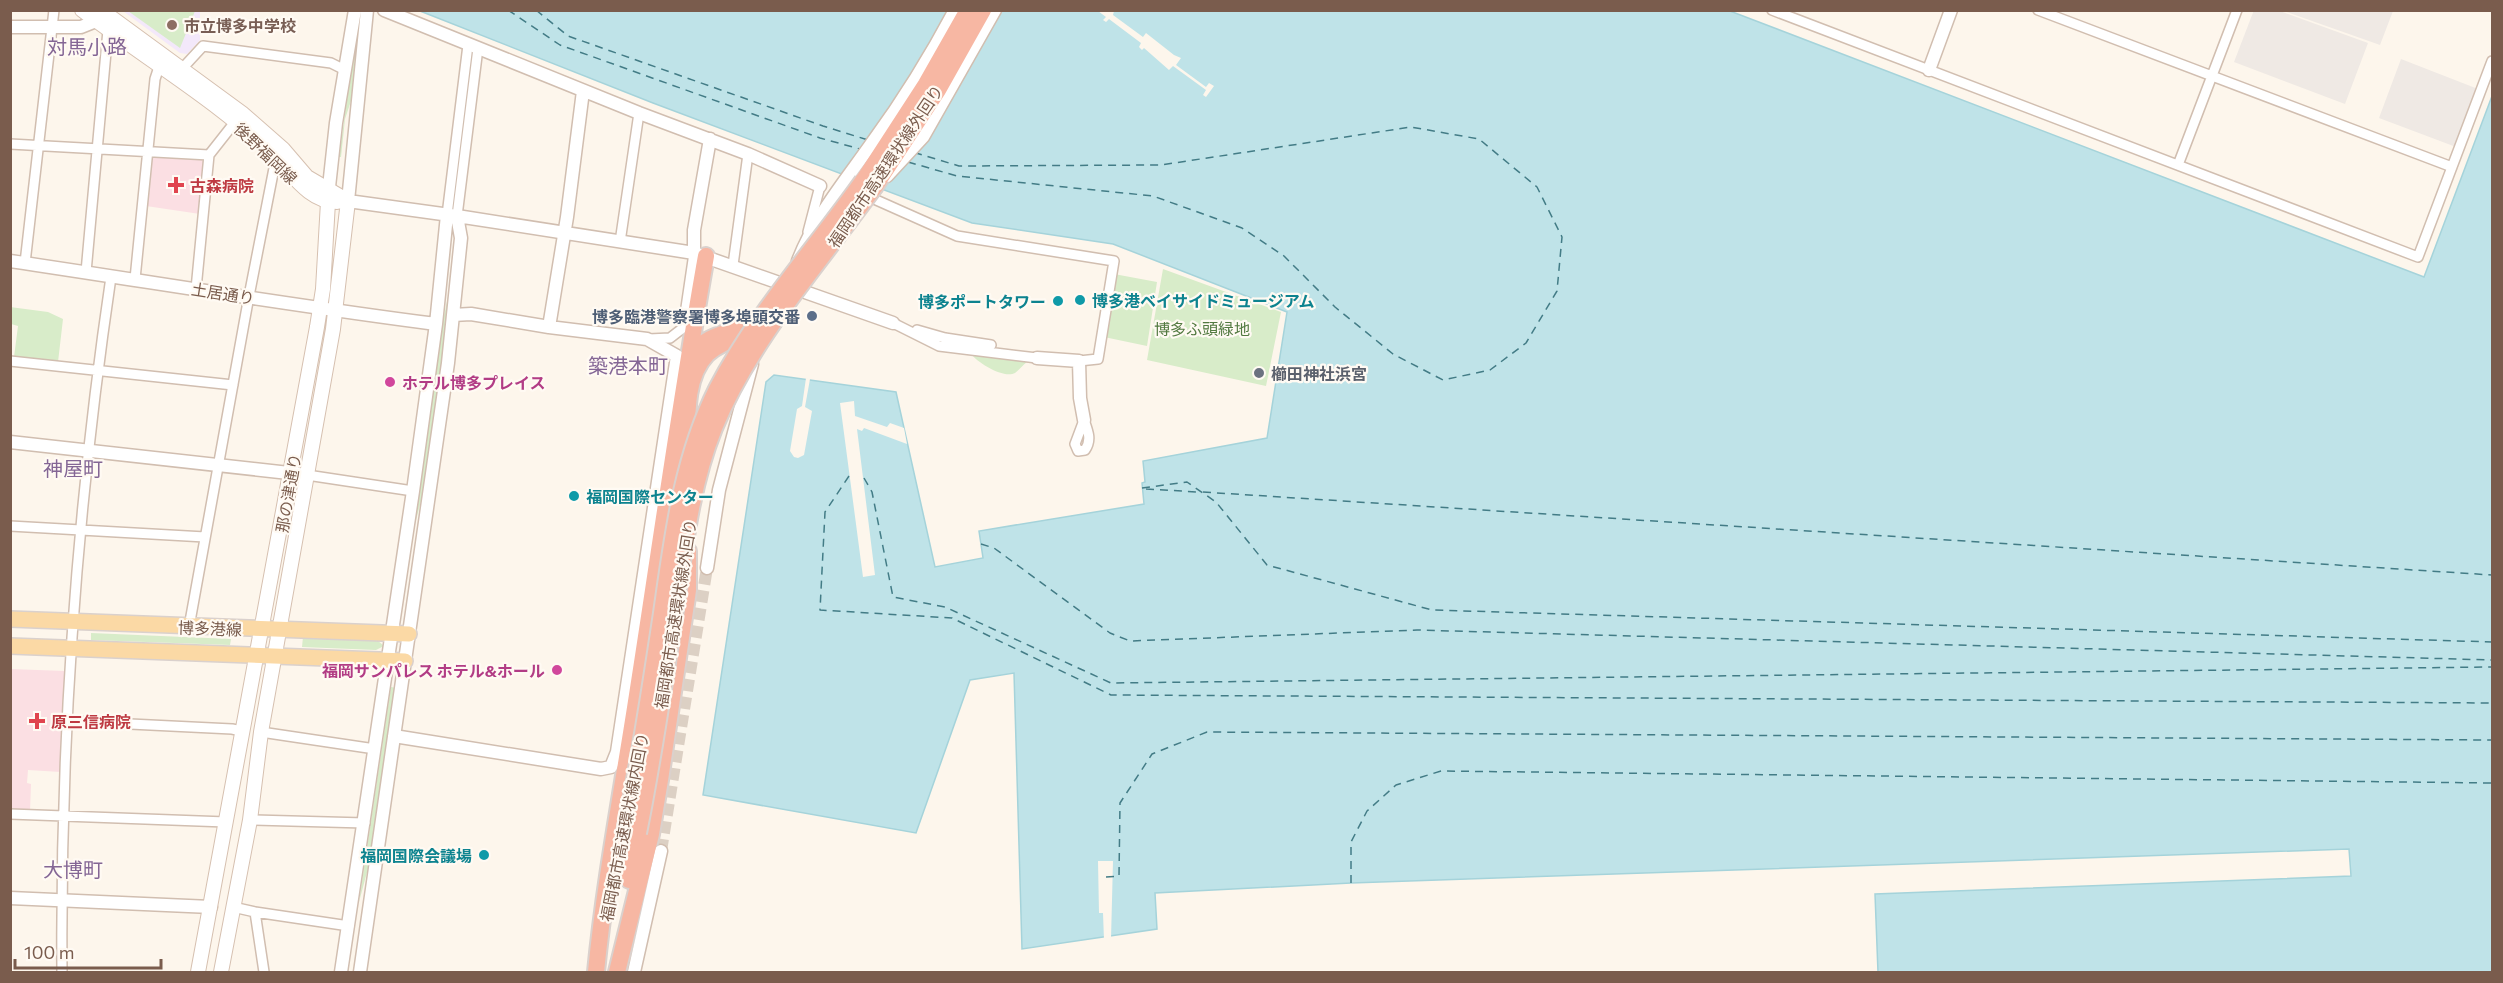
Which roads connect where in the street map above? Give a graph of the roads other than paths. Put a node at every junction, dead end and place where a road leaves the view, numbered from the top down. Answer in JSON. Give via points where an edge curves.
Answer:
{"nodes":[{"id":1,"x":54,"y":10,"type":"edge"},
{"id":2,"x":82,"y":10,"type":"edge"},
{"id":3,"x":355,"y":10,"type":"edge"},
{"id":4,"x":367,"y":10,"type":"edge"},
{"id":5,"x":384,"y":10,"type":"edge"},
{"id":6,"x":955,"y":10,"type":"edge"},
{"id":7,"x":968,"y":10,"type":"edge"},
{"id":8,"x":982,"y":10,"type":"edge"},
{"id":9,"x":995,"y":10,"type":"edge"},
{"id":10,"x":1772,"y":10,"type":"edge"},
{"id":11,"x":1952,"y":10,"type":"edge"},
{"id":12,"x":2038,"y":10,"type":"edge"},
{"id":13,"x":2237,"y":10,"type":"edge"},
{"id":14,"x":98,"y":16,"type":"edge"},
{"id":15,"x":10,"y":27,"type":"edge"},
{"id":16,"x":52,"y":28,"type":"junction"},
{"id":17,"x":108,"y":30,"type":"junction"},
{"id":18,"x":473,"y":47,"type":"junction"},
{"id":19,"x":2493,"y":61,"type":"edge"},
{"id":20,"x":159,"y":67,"type":"junction"},
{"id":21,"x":345,"y":70,"type":"junction"},
{"id":22,"x":1929,"y":70,"type":"junction"},
{"id":23,"x":178,"y":73,"type":"junction"},
{"id":24,"x":2212,"y":76,"type":"junction"},
{"id":25,"x":583,"y":91,"type":"junction"},
{"id":26,"x":639,"y":113,"type":"junction"},
{"id":27,"x":236,"y":122,"type":"junction"},
{"id":28,"x":710,"y":139,"type":"junction"},
{"id":29,"x":10,"y":144,"type":"edge"},
{"id":30,"x":38,"y":146,"type":"junction"},
{"id":31,"x":97,"y":149,"type":"junction"},
{"id":32,"x":147,"y":152,"type":"junction"},
{"id":33,"x":748,"y":154,"type":"junction"},
{"id":34,"x":209,"y":156,"type":"junction"},
{"id":35,"x":276,"y":158,"type":"junction"},
{"id":36,"x":2178,"y":165,"type":"junction"},
{"id":37,"x":2452,"y":167,"type":"junction"},
{"id":38,"x":820,"y":186,"type":"joint"},
{"id":39,"x":870,"y":191,"type":"junction"},
{"id":40,"x":328,"y":195,"type":"junction"},
{"id":41,"x":348,"y":201,"type":"junction"},
{"id":42,"x":452,"y":215,"type":"junction"},
{"id":43,"x":564,"y":233,"type":"junction"},
{"id":44,"x":806,"y":240,"type":"junction"},
{"id":45,"x":620,"y":242,"type":"junction"},
{"id":46,"x":700,"y":254,"type":"junction"},
{"id":47,"x":10,"y":261,"type":"edge"},
{"id":48,"x":25,"y":263,"type":"junction"},
{"id":49,"x":733,"y":265,"type":"junction"},
{"id":50,"x":86,"y":272,"type":"junction"},
{"id":51,"x":111,"y":277,"type":"junction"},
{"id":52,"x":135,"y":279,"type":"junction"},
{"id":53,"x":792,"y":288,"type":"junction"},
{"id":54,"x":196,"y":289,"type":"junction"},
{"id":55,"x":249,"y":296,"type":"junction"},
{"id":56,"x":320,"y":309,"type":"junction"},
{"id":57,"x":335,"y":311,"type":"junction"},
{"id":58,"x":453,"y":315,"type":"junction"},
{"id":59,"x":893,"y":323,"type":"joint"},
{"id":60,"x":436,"y":324,"type":"junction"},
{"id":61,"x":549,"y":327,"type":"junction"},
{"id":62,"x":646,"y":339,"type":"junction"},
{"id":63,"x":1036,"y":358,"type":"joint"},
{"id":64,"x":10,"y":361,"type":"edge"},
{"id":65,"x":1079,"y":361,"type":"junction"},
{"id":66,"x":98,"y":370,"type":"junction"},
{"id":67,"x":233,"y":385,"type":"junction"},
{"id":68,"x":681,"y":396,"type":"junction"},
{"id":69,"x":1084,"y":420,"type":"dead end"},
{"id":70,"x":10,"y":442,"type":"edge"},
{"id":71,"x":88,"y":450,"type":"junction"},
{"id":72,"x":219,"y":465,"type":"junction"},
{"id":73,"x":291,"y":473,"type":"junction"},
{"id":74,"x":307,"y":475,"type":"junction"},
{"id":75,"x":413,"y":491,"type":"junction"},
{"id":76,"x":10,"y":526,"type":"edge"},
{"id":77,"x":81,"y":530,"type":"junction"},
{"id":78,"x":205,"y":537,"type":"junction"},
{"id":79,"x":706,"y":568,"type":"tunnel mouth"},
{"id":80,"x":10,"y":619,"type":"edge"},
{"id":81,"x":72,"y":622,"type":"junction"},
{"id":82,"x":189,"y":627,"type":"junction"},
{"id":83,"x":262,"y":629,"type":"junction"},
{"id":84,"x":279,"y":630,"type":"junction"},
{"id":85,"x":391,"y":633,"type":"junction"},
{"id":86,"x":409,"y":634,"type":"junction"},
{"id":87,"x":10,"y":646,"type":"edge"},
{"id":88,"x":70,"y":648,"type":"junction"},
{"id":89,"x":256,"y":655,"type":"junction"},
{"id":90,"x":274,"y":656,"type":"junction"},
{"id":91,"x":387,"y":660,"type":"junction"},
{"id":92,"x":405,"y":662,"type":"junction"},
{"id":93,"x":69,"y":721,"type":"junction"},
{"id":94,"x":242,"y":731,"type":"junction"},
{"id":95,"x":261,"y":732,"type":"junction"},
{"id":96,"x":394,"y":736,"type":"junction"},
{"id":97,"x":375,"y":749,"type":"junction"},
{"id":98,"x":10,"y":814,"type":"edge"},
{"id":99,"x":63,"y":816,"type":"junction"},
{"id":100,"x":250,"y":820,"type":"junction"},
{"id":101,"x":226,"y":822,"type":"junction"},
{"id":102,"x":365,"y":823,"type":"junction"},
{"id":103,"x":661,"y":851,"type":"tunnel mouth"},
{"id":104,"x":10,"y":898,"type":"edge"},
{"id":105,"x":62,"y":900,"type":"junction"},
{"id":106,"x":211,"y":907,"type":"junction"},
{"id":107,"x":233,"y":907,"type":"junction"},
{"id":108,"x":255,"y":912,"type":"junction"},
{"id":109,"x":349,"y":926,"type":"junction"},
{"id":110,"x":62,"y":972,"type":"edge"},
{"id":111,"x":198,"y":972,"type":"edge"},
{"id":112,"x":221,"y":972,"type":"edge"},
{"id":113,"x":264,"y":972,"type":"edge"},
{"id":114,"x":341,"y":972,"type":"edge"},
{"id":115,"x":360,"y":972,"type":"edge"},
{"id":116,"x":596,"y":972,"type":"edge"},
{"id":117,"x":611,"y":972,"type":"edge"},
{"id":118,"x":617,"y":972,"type":"edge"},
{"id":119,"x":634,"y":972,"type":"edge"}],
"edges":[{"from":1,"to":16,"type":"street"},
{"from":2,"to":14,"type":"main road","name":"後野福岡線"},
{"from":3,"to":21,"type":"street","name":"那の津通り"},
{"from":4,"to":41,"type":"street","name":"那の津通り"},
{"from":5,"to":18,"type":"street"},
{"from":6,"to":44,"type":"street","via":[[896,109]]},
{"from":7,"to":116,"type":"highway","name":"福岡都市高速環状線内回り","bridge":true,"via":[[900,125],[736,357],[691,451],[672,540],[637,777]]},
{"from":8,"to":39,"type":"highway","name":"福岡都市高速環状線外回り","via":[[938,90]]},
{"from":9,"to":39,"type":"street","bridge":true,"via":[[923,137],[901,164]]},
{"from":10,"to":22,"type":"street"},
{"from":11,"to":22,"type":"street"},
{"from":12,"to":24,"type":"street"},
{"from":13,"to":24,"type":"street"},
{"from":14,"to":16,"type":"street","via":[[81,27]]},
{"from":14,"to":17,"type":"main road","name":"後野福岡線"},
{"from":14,"to":23,"type":"main road","name":"後野福岡線"},
{"from":15,"to":16,"type":"street"},
{"from":16,"to":30,"type":"street"},
{"from":17,"to":20,"type":"main road","name":"後野福岡線"},
{"from":17,"to":31,"type":"street"},
{"from":18,"to":25,"type":"street"},
{"from":18,"to":42,"type":"street"},
{"from":19,"to":37,"type":"street"},
{"from":20,"to":23,"type":"main road","name":"後野福岡線"},
{"from":20,"to":32,"type":"street"},
{"from":21,"to":23,"type":"street","via":[[331,63],[203,46]]},
{"from":21,"to":40,"type":"street","name":"那の津通り"},
{"from":22,"to":36,"type":"street"},
{"from":23,"to":27,"type":"main road","name":"後野福岡線"},
{"from":23,"to":40,"type":"main road","name":"後野福岡線","via":[[243,114]]},
{"from":24,"to":36,"type":"street"},
{"from":24,"to":37,"type":"street"},
{"from":25,"to":26,"type":"street"},
{"from":25,"to":43,"type":"street"},
{"from":26,"to":28,"type":"street"},
{"from":26,"to":45,"type":"street"},
{"from":27,"to":34,"type":"street"},
{"from":27,"to":35,"type":"main road","name":"後野福岡線"},
{"from":28,"to":33,"type":"street"},
{"from":28,"to":46,"type":"street","via":[[694,230]]},
{"from":29,"to":30,"type":"street"},
{"from":30,"to":31,"type":"street"},
{"from":30,"to":48,"type":"street"},
{"from":31,"to":32,"type":"street"},
{"from":31,"to":50,"type":"street"},
{"from":32,"to":34,"type":"street"},
{"from":32,"to":52,"type":"street"},
{"from":33,"to":38,"type":"street"},
{"from":33,"to":49,"type":"street"},
{"from":34,"to":54,"type":"street"},
{"from":35,"to":40,"type":"main road","name":"後野福岡線","via":[[300,185]]},
{"from":35,"to":55,"type":"street"},
{"from":36,"to":37,"type":"street","via":[[2418,257]]},
{"from":38,"to":44,"type":"street"},
{"from":39,"to":53,"type":"street","bridge":true},
{"from":39,"to":65,"type":"street","via":[[892,208],[957,236],[1114,261],[1098,359]]},
{"from":39,"to":117,"type":"highway","name":"福岡都市高速環状線外回り","bridge":true,"via":[[747,364],[714,428],[696,484],[650,778]]},
{"from":40,"to":41,"type":"main road"},
{"from":40,"to":56,"type":"main road","name":"那の津通り"},
{"from":41,"to":42,"type":"street"},
{"from":41,"to":57,"type":"main road","name":"那の津通り"},
{"from":42,"to":43,"type":"street"},
{"from":42,"to":58,"type":"street","via":[[461,238]]},
{"from":42,"to":60,"type":"street"},
{"from":43,"to":45,"type":"street"},
{"from":43,"to":61,"type":"street"},
{"from":44,"to":53,"type":"street"},
{"from":45,"to":46,"type":"street"},
{"from":46,"to":49,"type":"street"},
{"from":46,"to":62,"type":"street","via":[[683,328],[670,338]]},
{"from":46,"to":68,"type":"highway"},
{"from":47,"to":48,"type":"street","name":"土居通り"},
{"from":48,"to":50,"type":"street","name":"土居通り"},
{"from":49,"to":53,"type":"street"},
{"from":50,"to":51,"type":"street","name":"土居通り"},
{"from":51,"to":52,"type":"street","name":"土居通り"},
{"from":51,"to":66,"type":"street"},
{"from":52,"to":54,"type":"street","name":"土居通り"},
{"from":53,"to":59,"type":"street"},
{"from":53,"to":68,"type":"highway","bridge":true,"via":[[752,324],[712,336],[698,346],[691,355]]},
{"from":53,"to":79,"type":"street","via":[[754,356],[719,490]]},
{"from":53,"to":118,"type":"highway","bridge":true,"via":[[777,314],[757,330],[730,339],[707,354],[695,373],[689,398],[685,513],[688,590],[651,834]]},
{"from":54,"to":55,"type":"street","name":"土居通り"},
{"from":55,"to":56,"type":"street","name":"土居通り"},
{"from":55,"to":67,"type":"street"},
{"from":56,"to":57,"type":"street","name":"土居通り"},
{"from":56,"to":73,"type":"main road","name":"那の津通り"},
{"from":57,"to":60,"type":"street","name":"土居通り"},
{"from":57,"to":74,"type":"main road","name":"那の津通り"},
{"from":58,"to":61,"type":"street","via":[[471,314]]},
{"from":58,"to":86,"type":"street"},
{"from":59,"to":63,"type":"street","via":[[939,346]]},
{"from":60,"to":75,"type":"street"},
{"from":61,"to":62,"type":"street"},
{"from":62,"to":96,"type":"street","via":[[677,356],[617,752],[611,767],[601,769]]},
{"from":63,"to":65,"type":"street"},
{"from":64,"to":66,"type":"street"},
{"from":65,"to":69,"type":"street"},
{"from":66,"to":67,"type":"street"},
{"from":66,"to":71,"type":"street"},
{"from":67,"to":72,"type":"street"},
{"from":68,"to":116,"type":"highway","via":[[603,898]]},
{"from":70,"to":71,"type":"street"},
{"from":71,"to":72,"type":"street"},
{"from":71,"to":77,"type":"street"},
{"from":72,"to":73,"type":"street"},
{"from":72,"to":78,"type":"street"},
{"from":73,"to":74,"type":"street"},
{"from":73,"to":83,"type":"main road","name":"那の津通り"},
{"from":74,"to":75,"type":"street"},
{"from":74,"to":84,"type":"main road","name":"那の津通り"},
{"from":75,"to":85,"type":"street"},
{"from":76,"to":77,"type":"street"},
{"from":77,"to":78,"type":"street"},
{"from":77,"to":81,"type":"street"},
{"from":78,"to":82,"type":"street"},
{"from":80,"to":81,"type":"main road","name":"博多港線"},
{"from":81,"to":82,"type":"main road","name":"博多港線"},
{"from":81,"to":88,"type":"street"},
{"from":82,"to":83,"type":"main road","name":"博多港線"},
{"from":83,"to":84,"type":"main road","name":"博多港線"},
{"from":83,"to":89,"type":"main road","name":"那の津通り"},
{"from":84,"to":85,"type":"main road","name":"博多港線"},
{"from":84,"to":90,"type":"main road","name":"那の津通り"},
{"from":85,"to":86,"type":"main road","name":"博多港線"},
{"from":85,"to":91,"type":"street"},
{"from":86,"to":92,"type":"street"},
{"from":87,"to":88,"type":"main road","name":"博多港線"},
{"from":88,"to":89,"type":"main road","name":"博多港線"},
{"from":88,"to":93,"type":"street"},
{"from":89,"to":90,"type":"main road","name":"博多港線"},
{"from":89,"to":94,"type":"main road","name":"那の津通り"},
{"from":90,"to":91,"type":"main road","name":"博多港線"},
{"from":90,"to":95,"type":"main road","name":"那の津通り"},
{"from":91,"to":92,"type":"main road","name":"博多港線"},
{"from":91,"to":97,"type":"street"},
{"from":92,"to":96,"type":"street"},
{"from":93,"to":94,"type":"street"},
{"from":93,"to":99,"type":"street"},
{"from":94,"to":101,"type":"main road","name":"那の津通り"},
{"from":95,"to":97,"type":"street"},
{"from":95,"to":100,"type":"main road","name":"那の津通り"},
{"from":96,"to":115,"type":"street"},
{"from":97,"to":102,"type":"street"},
{"from":98,"to":99,"type":"street"},
{"from":99,"to":101,"type":"street"},
{"from":99,"to":105,"type":"street"},
{"from":100,"to":102,"type":"street"},
{"from":100,"to":107,"type":"main road","name":"那の津通り"},
{"from":101,"to":106,"type":"main road","name":"那の津通り"},
{"from":102,"to":109,"type":"street"},
{"from":103,"to":119,"type":"street"},
{"from":104,"to":105,"type":"street"},
{"from":105,"to":106,"type":"street"},
{"from":105,"to":110,"type":"street"},
{"from":106,"to":111,"type":"main road","name":"那の津通り"},
{"from":107,"to":108,"type":"street"},
{"from":107,"to":112,"type":"main road","name":"那の津通り"},
{"from":108,"to":109,"type":"street"},
{"from":108,"to":113,"type":"street"},
{"from":109,"to":114,"type":"street"}]}
